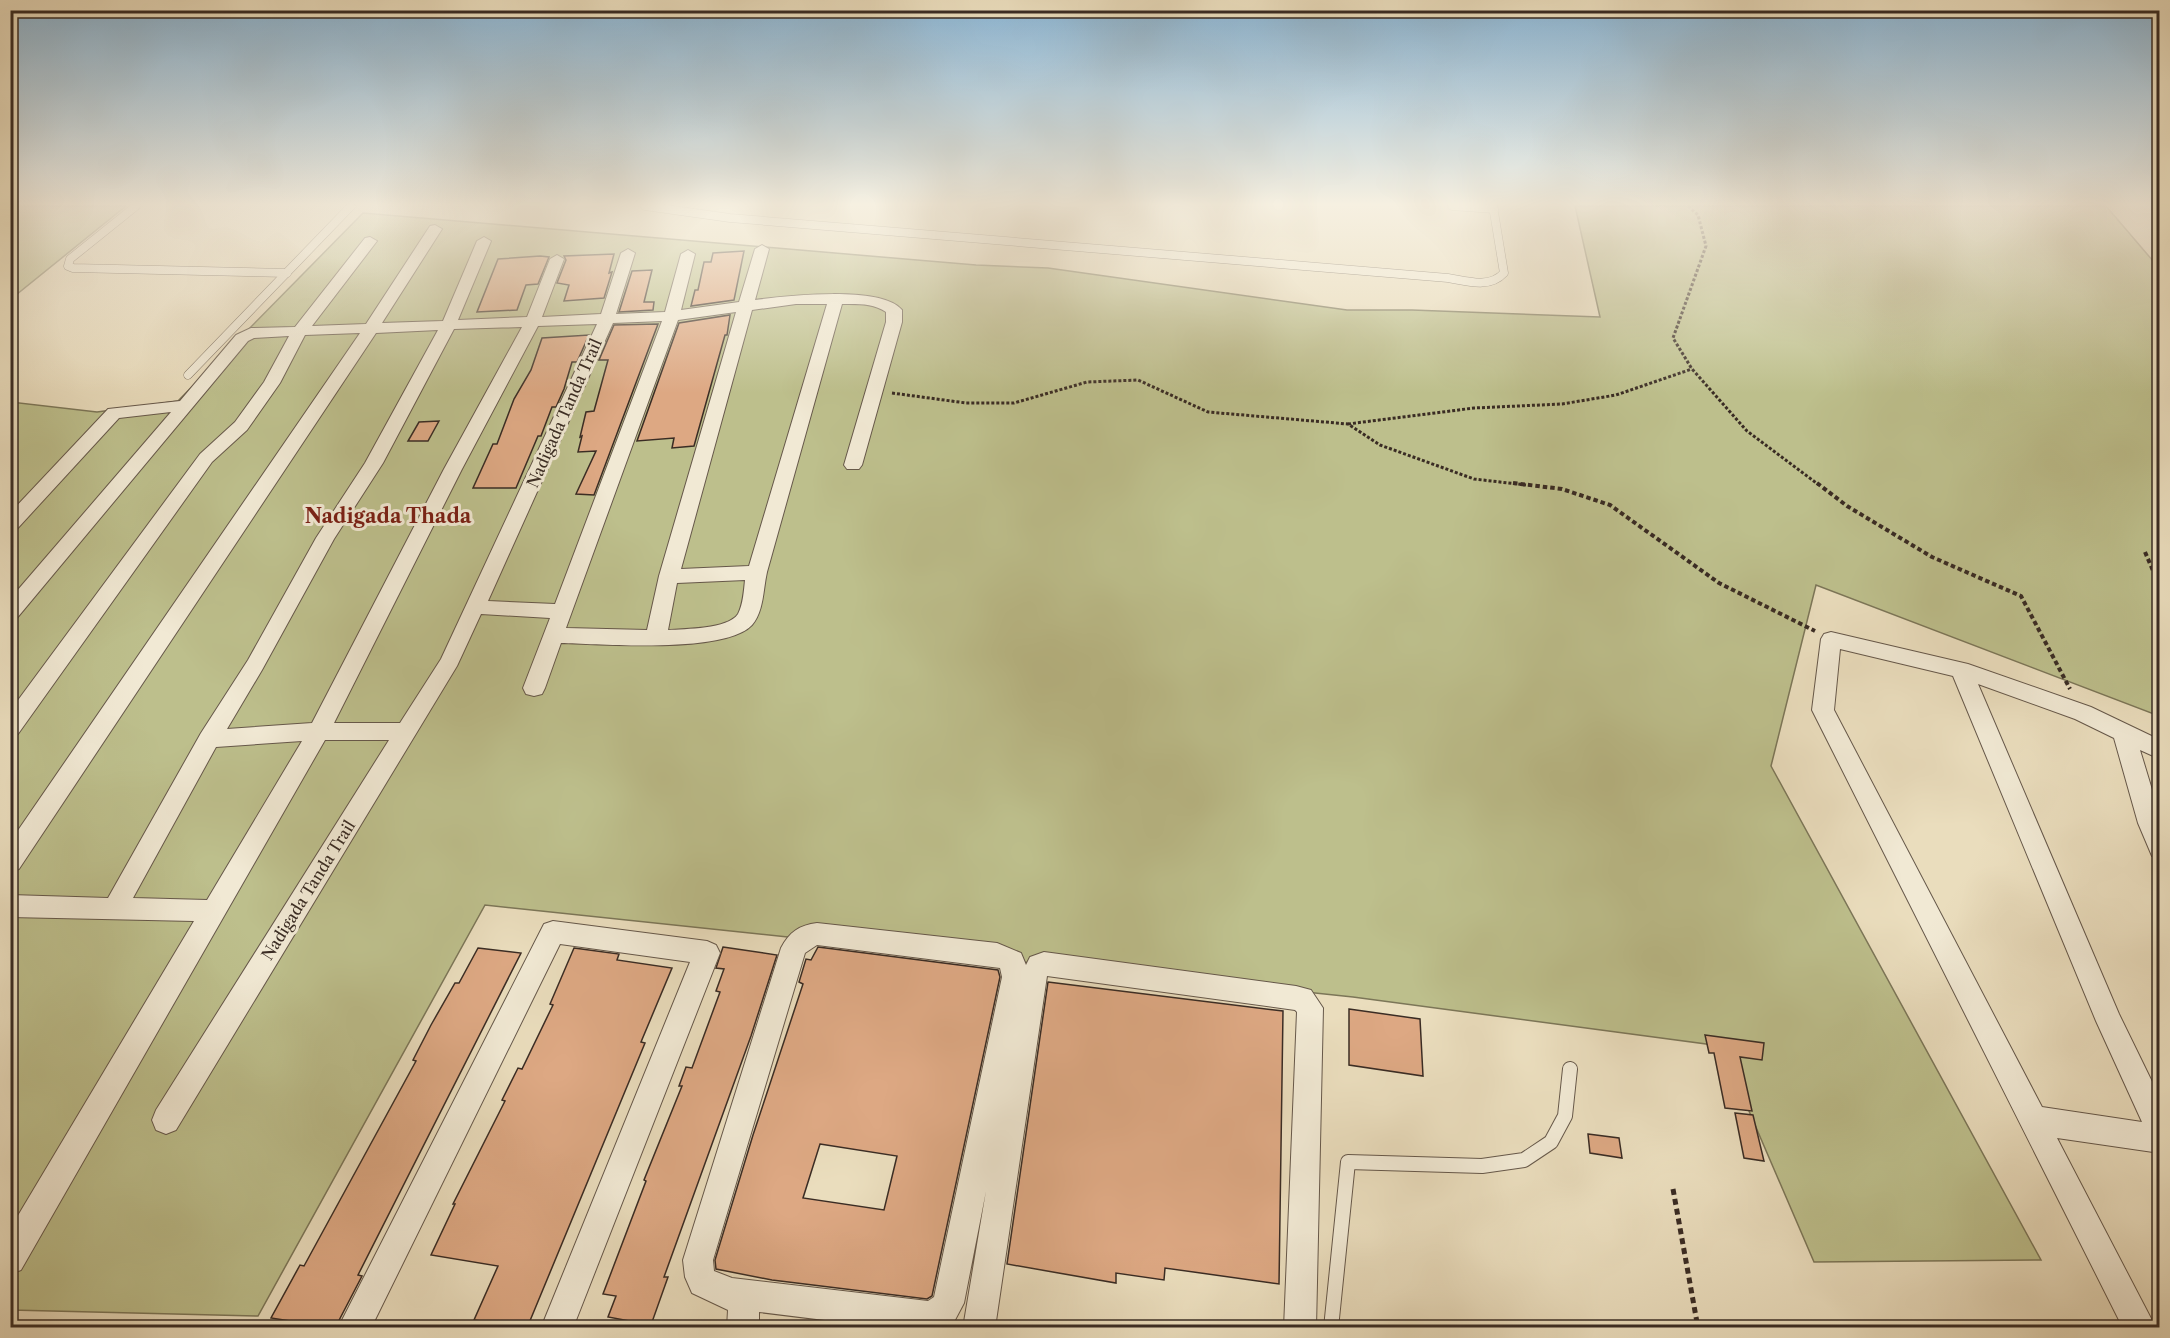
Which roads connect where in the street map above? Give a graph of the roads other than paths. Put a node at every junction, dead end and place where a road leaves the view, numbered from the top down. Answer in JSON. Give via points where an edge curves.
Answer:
{"nodes":[{"id":1,"x":92,"y":268,"type":"edge"},
{"id":2,"x":291,"y":268,"type":"edge"},
{"id":3,"x":349,"y":268,"type":"edge"},
{"id":4,"x":409,"y":268,"type":"edge"},
{"id":5,"x":472,"y":268,"type":"edge"},
{"id":6,"x":553,"y":268,"type":"edge"},
{"id":7,"x":623,"y":268,"type":"edge"},
{"id":8,"x":684,"y":268,"type":"edge"},
{"id":9,"x":757,"y":268,"type":"edge"},
{"id":10,"x":1334,"y":268,"type":"edge"},
{"id":11,"x":1503,"y":268,"type":"edge"},
{"id":12,"x":287,"y":273,"type":"junction"},
{"id":13,"x":836,"y":300,"type":"junction"},
{"id":14,"x":747,"y":307,"type":"junction"},
{"id":15,"x":672,"y":316,"type":"junction"},
{"id":16,"x":607,"y":319,"type":"junction"},
{"id":17,"x":532,"y":323,"type":"junction"},
{"id":18,"x":448,"y":326,"type":"junction"},
{"id":19,"x":370,"y":329,"type":"junction"},
{"id":20,"x":300,"y":331,"type":"junction"},
{"id":21,"x":188,"y":375,"type":"dead end"},
{"id":22,"x":186,"y":405,"type":"junction"},
{"id":23,"x":853,"y":465,"type":"dead end"},
{"id":24,"x":10,"y":525,"type":"edge"},
{"id":25,"x":757,"y":572,"type":"junction"},
{"id":26,"x":669,"y":576,"type":"junction"},
{"id":27,"x":475,"y":608,"type":"junction"},
{"id":28,"x":561,"y":611,"type":"junction"},
{"id":29,"x":10,"y":613,"type":"edge"},
{"id":30,"x":552,"y":635,"type":"junction"},
{"id":31,"x":656,"y":638,"type":"junction"},
{"id":32,"x":1961,"y":670,"type":"junction"},
{"id":33,"x":534,"y":688,"type":"dead end"},
{"id":34,"x":10,"y":728,"type":"edge"},
{"id":35,"x":319,"y":731,"type":"junction"},
{"id":36,"x":406,"y":732,"type":"junction"},
{"id":37,"x":2124,"y":734,"type":"junction"},
{"id":38,"x":209,"y":739,"type":"junction"},
{"id":39,"x":2160,"y":750,"type":"edge"},
{"id":40,"x":2160,"y":849,"type":"edge"},
{"id":41,"x":10,"y":862,"type":"edge"},
{"id":42,"x":10,"y":906,"type":"edge"},
{"id":43,"x":115,"y":908,"type":"junction"},
{"id":44,"x":213,"y":910,"type":"junction"},
{"id":45,"x":1570,"y":1070,"type":"dead end"},
{"id":46,"x":166,"y":1120,"type":"dead end"},
{"id":47,"x":2033,"y":1120,"type":"junction"},
{"id":48,"x":2160,"y":1130,"type":"edge"},
{"id":49,"x":2160,"y":1138,"type":"edge"},
{"id":50,"x":10,"y":1258,"type":"edge"},
{"id":51,"x":733,"y":1293,"type":"junction"},
{"id":52,"x":909,"y":1321,"type":"edge"},
{"id":53,"x":354,"y":1328,"type":"edge"},
{"id":54,"x":557,"y":1328,"type":"edge"},
{"id":55,"x":743,"y":1328,"type":"edge"},
{"id":56,"x":979,"y":1328,"type":"edge"},
{"id":57,"x":1300,"y":1328,"type":"edge"},
{"id":58,"x":1331,"y":1328,"type":"edge"},
{"id":59,"x":2140,"y":1328,"type":"edge"}],
"edges":[{"from":1,"to":12,"type":"lane"},
{"from":2,"to":12,"type":"lane"},
{"from":3,"to":20,"type":"street"},
{"from":4,"to":19,"type":"street"},
{"from":5,"to":18,"type":"street"},
{"from":6,"to":17,"type":"street"},
{"from":7,"to":16,"type":"street","name":"Nadigada Tanda Trail"},
{"from":8,"to":15,"type":"street"},
{"from":9,"to":14,"type":"street"},
{"from":10,"to":11,"type":"lane","via":[[1481,283],[1495,280],[1504,273]]},
{"from":12,"to":21,"type":"lane"},
{"from":13,"to":14,"type":"street","via":[[796,300]]},
{"from":13,"to":23,"type":"street","via":[[868,300],[894,310],[894,322]]},
{"from":13,"to":25,"type":"street"},
{"from":14,"to":15,"type":"street"},
{"from":14,"to":26,"type":"street"},
{"from":15,"to":16,"type":"street"},
{"from":15,"to":28,"type":"street"},
{"from":16,"to":17,"type":"street"},
{"from":16,"to":27,"type":"street","name":"Nadigada Tanda Trail"},
{"from":17,"to":18,"type":"street"},
{"from":17,"to":35,"type":"street"},
{"from":18,"to":19,"type":"street"},
{"from":18,"to":38,"type":"street","via":[[374,464],[325,538]]},
{"from":19,"to":20,"type":"street"},
{"from":19,"to":41,"type":"street"},
{"from":20,"to":22,"type":"street","via":[[261,331],[245,336]]},
{"from":20,"to":34,"type":"street","via":[[272,383],[240,426],[206,458]]},
{"from":22,"to":24,"type":"street","via":[[114,413]]},
{"from":22,"to":29,"type":"street"},
{"from":25,"to":26,"type":"street"},
{"from":25,"to":31,"type":"street","via":[[746,618],[734,627]]},
{"from":26,"to":31,"type":"street"},
{"from":27,"to":28,"type":"street"},
{"from":27,"to":36,"type":"street","name":"Nadigada Tanda Trail","via":[[450,661]]},
{"from":28,"to":30,"type":"street"},
{"from":30,"to":31,"type":"street"},
{"from":30,"to":33,"type":"street"},
{"from":32,"to":37,"type":"street","via":[[2083,713]]},
{"from":32,"to":47,"type":"street","via":[[1832,639],[1823,710]]},
{"from":32,"to":48,"type":"street","via":[[2109,1021]]},
{"from":35,"to":36,"type":"street"},
{"from":35,"to":38,"type":"street"},
{"from":35,"to":44,"type":"street"},
{"from":36,"to":46,"type":"street","name":"Nadigada Tanda Trail"},
{"from":37,"to":39,"type":"street"},
{"from":37,"to":40,"type":"street"},
{"from":38,"to":43,"type":"street"},
{"from":42,"to":43,"type":"street"},
{"from":43,"to":44,"type":"street"},
{"from":44,"to":50,"type":"street"},
{"from":45,"to":58,"type":"lane","via":[[1565,1116],[1551,1142],[1524,1160],[1482,1166],[1348,1162]]},
{"from":47,"to":49,"type":"street"},
{"from":47,"to":59,"type":"street"},
{"from":51,"to":52,"type":"street"},
{"from":51,"to":52,"type":"street","via":[[712,1289],[702,1281],[697,1272],[698,1260],[798,942],[809,934],[817,934],[1007,958],[1012,962],[1015,977],[948,1303],[931,1317]]},
{"from":51,"to":55,"type":"street","via":[[744,1303]]},
{"from":53,"to":54,"type":"street","via":[[553,932],[707,953]]},
{"from":56,"to":57,"type":"street","via":[[1034,974],[1044,964],[1296,998],[1310,1008]]}]}
